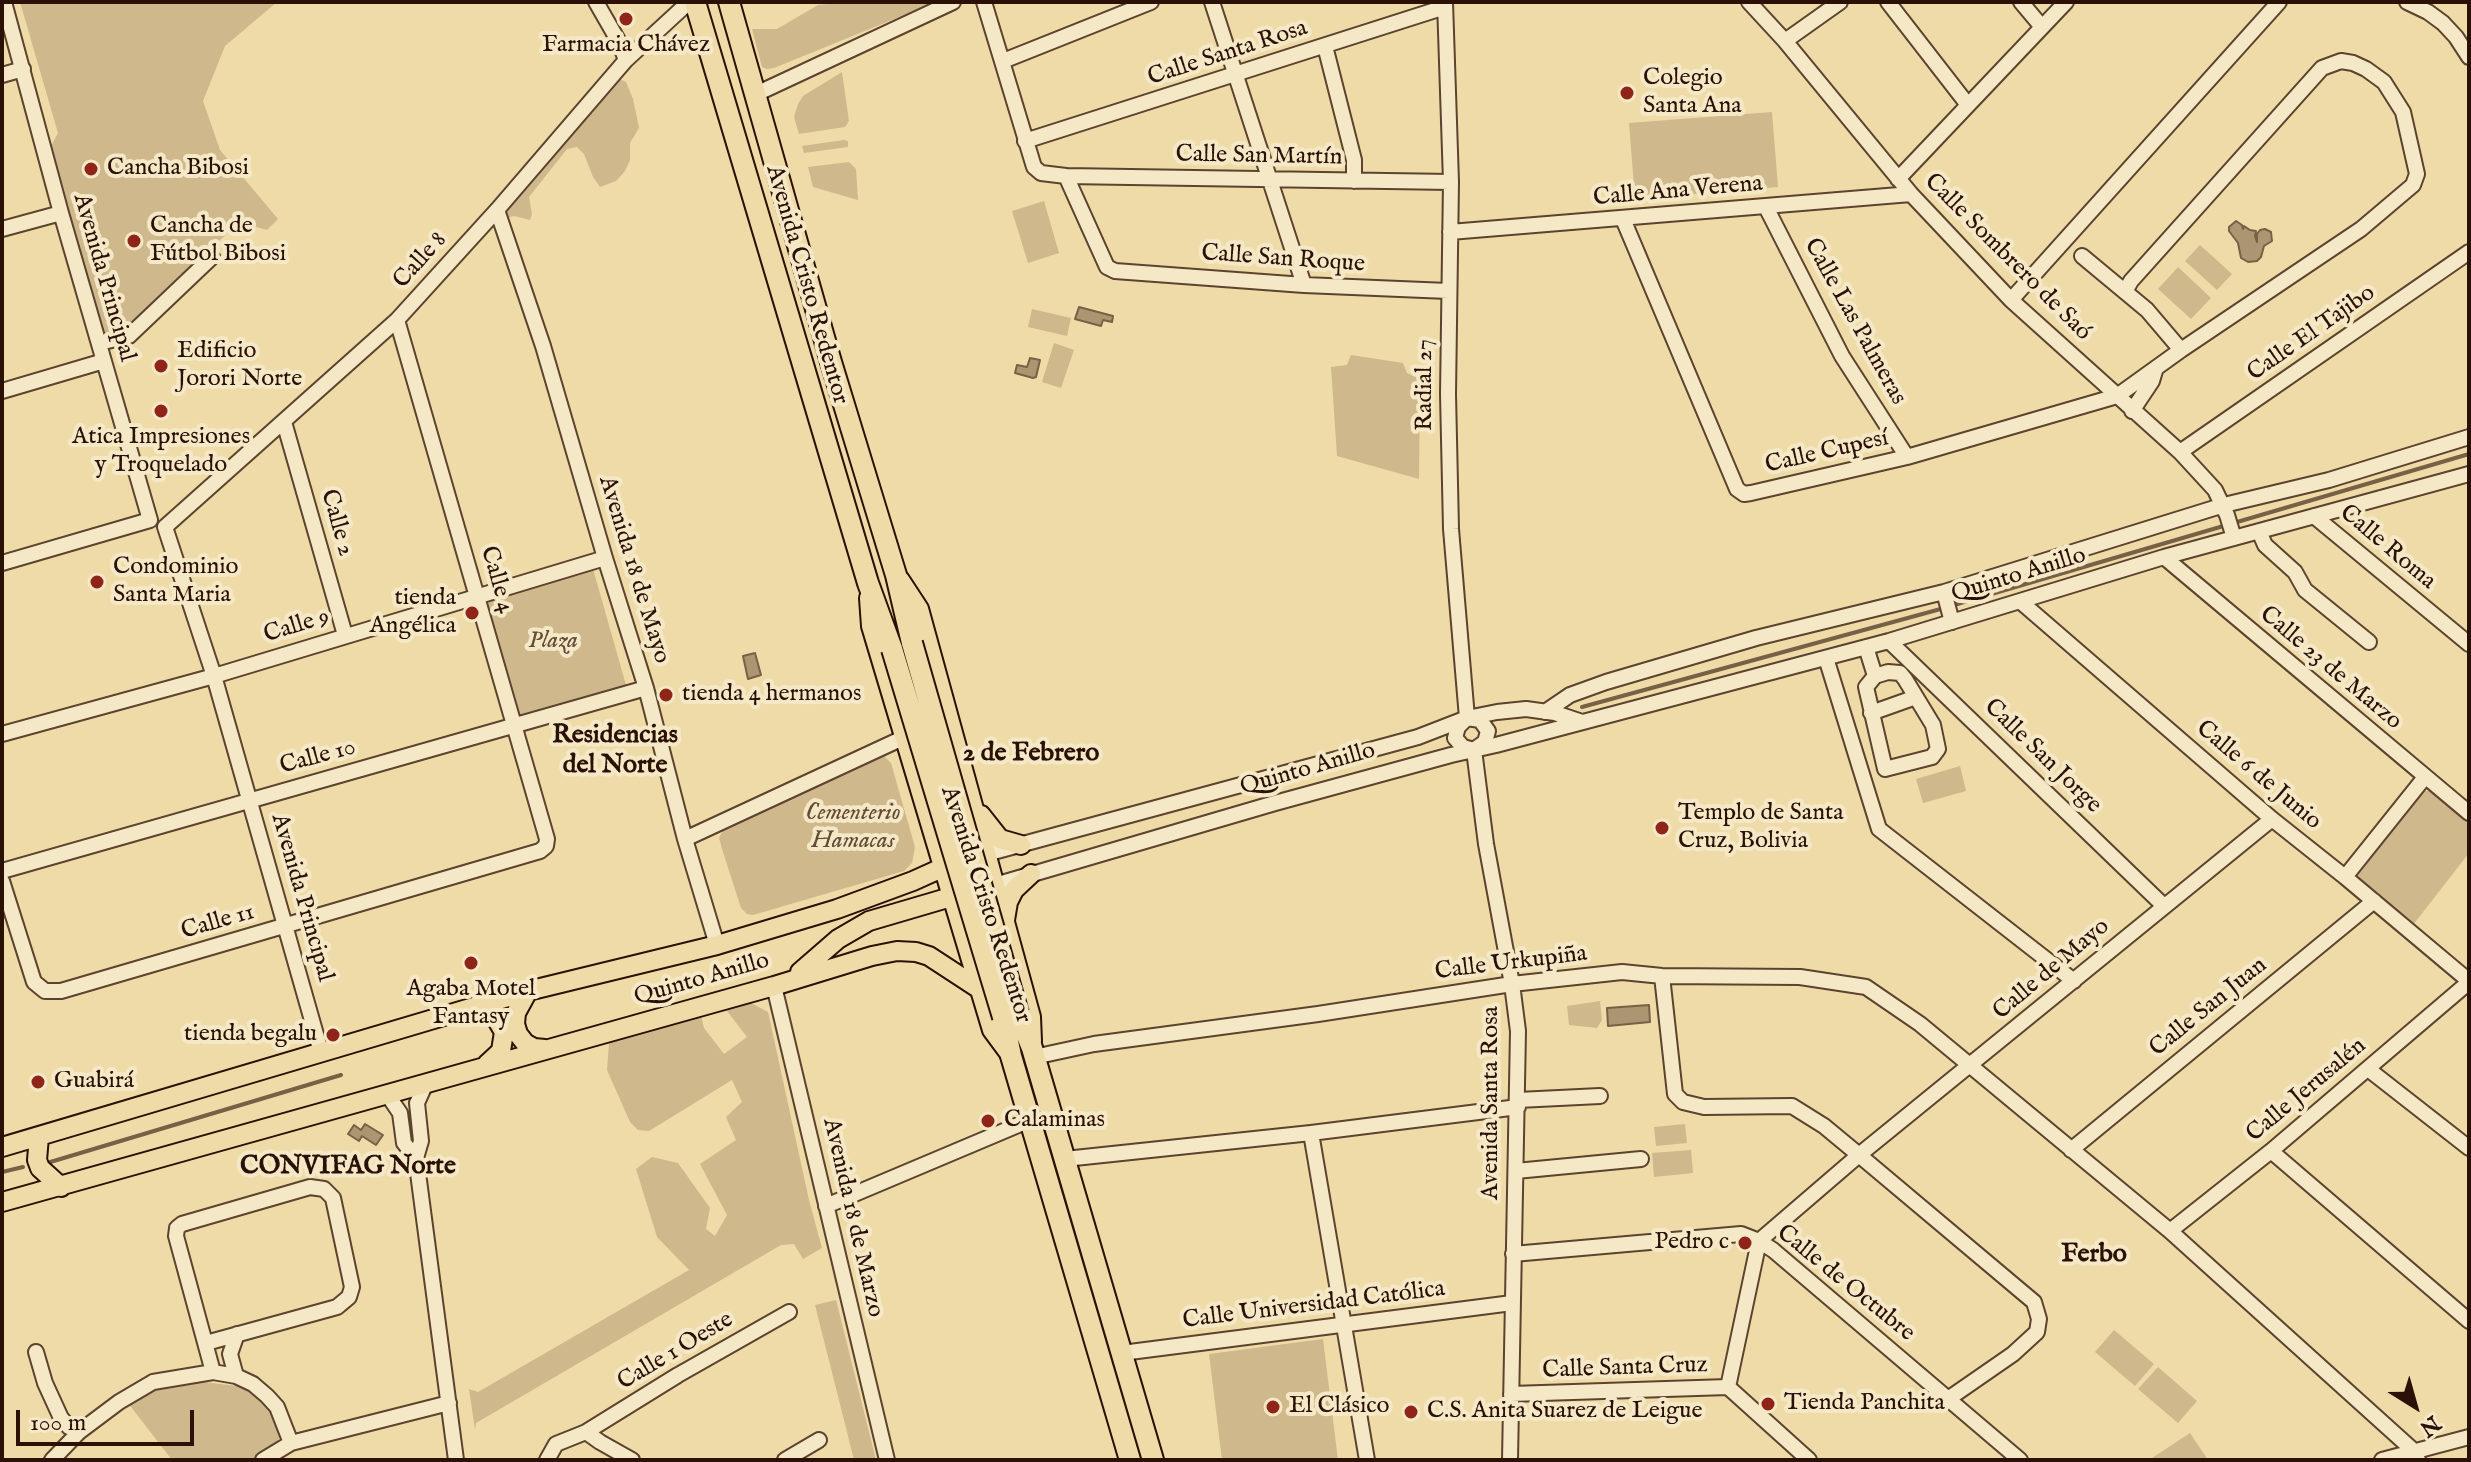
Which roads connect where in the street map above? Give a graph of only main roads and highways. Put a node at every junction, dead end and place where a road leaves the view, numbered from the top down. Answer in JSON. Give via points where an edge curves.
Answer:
{"nodes":[{"id":1,"x":695,"y":2,"type":"edge"},
{"id":2,"x":729,"y":2,"type":"edge"},
{"id":3,"x":896,"y":575,"type":"junction"},
{"id":4,"x":868,"y":583,"type":"junction"},
{"id":5,"x":902,"y":646,"type":"junction"},
{"id":6,"x":970,"y":795,"type":"junction"},
{"id":7,"x":927,"y":809,"type":"junction"},
{"id":8,"x":1021,"y":845,"type":"road end"},
{"id":9,"x":986,"y":854,"type":"junction"},
{"id":10,"x":944,"y":867,"type":"junction"},
{"id":11,"x":1031,"y":874,"type":"road end"},
{"id":12,"x":913,"y":881,"type":"junction"},
{"id":13,"x":995,"y":885,"type":"junction"},
{"id":14,"x":952,"y":896,"type":"junction"},
{"id":15,"x":1005,"y":923,"type":"junction"},
{"id":16,"x":964,"y":936,"type":"junction"},
{"id":17,"x":792,"y":980,"type":"junction"},
{"id":18,"x":981,"y":990,"type":"junction"},
{"id":19,"x":528,"y":991,"type":"junction"},
{"id":20,"x":468,"y":1009,"type":"junction"},
{"id":21,"x":1010,"y":1015,"type":"junction"},
{"id":22,"x":545,"y":1049,"type":"junction"},
{"id":23,"x":1033,"y":1053,"type":"junction"},
{"id":24,"x":1011,"y":1056,"type":"junction"},
{"id":25,"x":485,"y":1066,"type":"junction"},
{"id":26,"x":39,"y":1137,"type":"junction"},
{"id":27,"x":2,"y":1147,"type":"edge"},
{"id":28,"x":61,"y":1187,"type":"junction"},
{"id":29,"x":2,"y":1202,"type":"edge"},
{"id":30,"x":1130,"y":1460,"type":"edge"},
{"id":31,"x":1153,"y":1460,"type":"edge"}],
"edges":[{"from":1,"to":4,"type":"highway","name":"Avenida Cristo Redentor"},
{"from":2,"to":3,"type":"highway","name":"Avenida Cristo Redentor"},
{"from":3,"to":5,"type":"highway","name":"Avenida Cristo Redentor"},
{"from":3,"to":6,"type":"main road","name":"Avenida Cristo Redentor","via":[[919,609]]},
{"from":4,"to":5,"type":"highway","name":"Avenida Cristo Redentor"},
{"from":4,"to":7,"type":"main road","name":"Avenida Cristo Redentor","via":[[871,626]]},
{"from":5,"to":21,"type":"highway","name":"Avenida Cristo Redentor","bridge":true},
{"from":6,"to":7,"type":"main road","via":[[970,825],[959,839],[943,834]]},
{"from":6,"to":8,"type":"main road","via":[[995,835]]},
{"from":6,"to":9,"type":"main road","name":"Avenida Cristo Redentor"},
{"from":7,"to":10,"type":"main road","name":"Avenida Cristo Redentor"},
{"from":7,"to":12,"type":"main road","via":[[927,855]]},
{"from":9,"to":10,"type":"main road","name":"Quinto Anillo"},
{"from":9,"to":13,"type":"main road","name":"Avenida Cristo Redentor"},
{"from":10,"to":12,"type":"main road","name":"Quinto Anillo"},
{"from":10,"to":14,"type":"main road","name":"Avenida Cristo Redentor"},
{"from":11,"to":15,"type":"main road","via":[[1014,890]]},
{"from":12,"to":19,"type":"main road","name":"Quinto Anillo","via":[[717,945]]},
{"from":13,"to":14,"type":"main road","name":"Quinto Anillo"},
{"from":13,"to":15,"type":"main road","name":"Avenida Cristo Redentor"},
{"from":14,"to":16,"type":"main road","name":"Avenida Cristo Redentor"},
{"from":14,"to":17,"type":"main road","name":"Quinto Anillo","via":[[869,921],[838,939]]},
{"from":15,"to":16,"type":"main road","via":[[985,898],[976,898],[964,917]]},
{"from":15,"to":23,"type":"main road","name":"Avenida Cristo Redentor","via":[[1031,1017]]},
{"from":16,"to":18,"type":"main road","name":"Avenida Cristo Redentor"},
{"from":17,"to":18,"type":"main road","via":[[872,956],[916,952]]},
{"from":17,"to":22,"type":"main road","name":"Quinto Anillo"},
{"from":18,"to":24,"type":"main road","name":"Avenida Cristo Redentor","via":[[992,1030]]},
{"from":19,"to":20,"type":"main road","name":"Quinto Anillo"},
{"from":19,"to":22,"type":"main road","via":[[515,1024],[525,1043]]},
{"from":20,"to":25,"type":"main road","via":[[494,1015],[504,1032],[501,1051]]},
{"from":20,"to":26,"type":"main road","name":"Quinto Anillo"},
{"from":21,"to":23,"type":"highway","name":"Avenida Cristo Redentor"},
{"from":21,"to":24,"type":"highway","name":"Avenida Cristo Redentor"},
{"from":22,"to":25,"type":"main road","name":"Quinto Anillo"},
{"from":23,"to":31,"type":"highway","name":"Avenida Cristo Redentor"},
{"from":24,"to":30,"type":"highway","name":"Avenida Cristo Redentor"},
{"from":25,"to":28,"type":"main road","name":"Quinto Anillo"},
{"from":26,"to":27,"type":"main road","name":"Quinto Anillo"},
{"from":26,"to":28,"type":"main road","via":[[40,1168]]},
{"from":28,"to":29,"type":"main road","name":"Quinto Anillo"}]}
